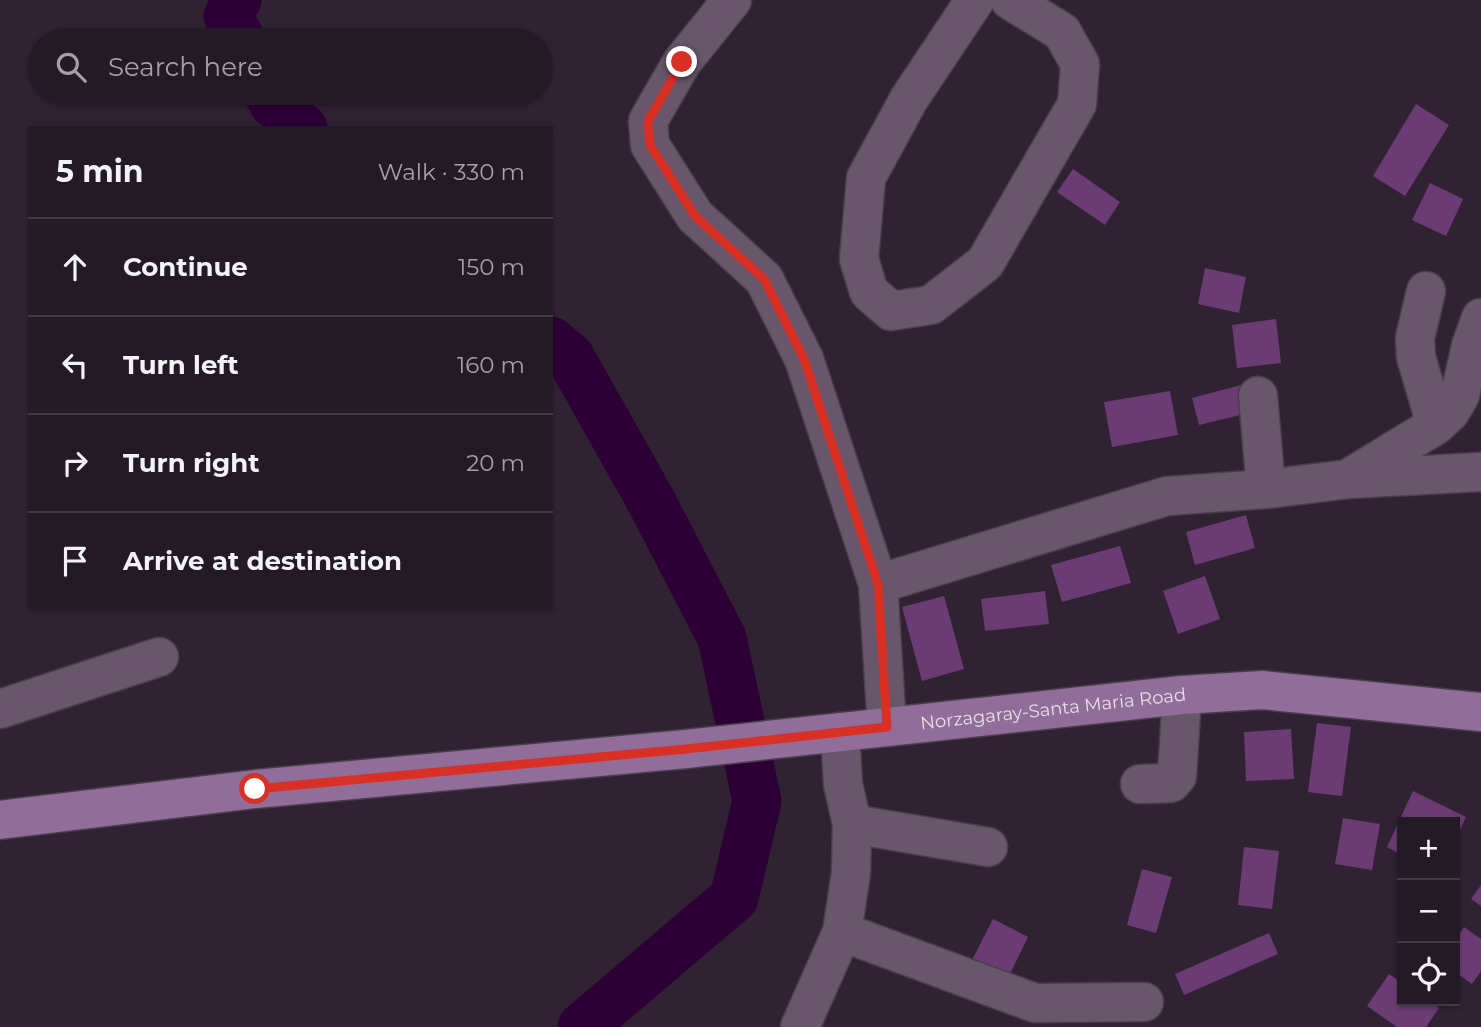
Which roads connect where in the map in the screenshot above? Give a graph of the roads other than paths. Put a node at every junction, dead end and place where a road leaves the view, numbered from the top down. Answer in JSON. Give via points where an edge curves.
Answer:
{"nodes":[{"id":1,"x":732,"y":0,"type":"edge"},
{"id":2,"x":975,"y":0,"type":"edge"},
{"id":3,"x":1010,"y":0,"type":"edge"},
{"id":4,"x":1426,"y":291,"type":"dead end"},
{"id":5,"x":1481,"y":318,"type":"edge"},
{"id":6,"x":1258,"y":396,"type":"dead end"},
{"id":7,"x":1436,"y":425,"type":"junction"},
{"id":8,"x":1481,"y":472,"type":"edge"},
{"id":9,"x":1349,"y":478,"type":"junction"},
{"id":10,"x":1266,"y":489,"type":"junction"},
{"id":11,"x":878,"y":584,"type":"junction"},
{"id":12,"x":159,"y":657,"type":"dead end"},
{"id":13,"x":1182,"y":695,"type":"junction"},
{"id":14,"x":0,"y":709,"type":"edge"},
{"id":15,"x":1481,"y":712,"type":"edge"},
{"id":16,"x":887,"y":727,"type":"junction"},
{"id":17,"x":833,"y":733,"type":"junction"},
{"id":18,"x":1140,"y":784,"type":"dead end"},
{"id":19,"x":0,"y":820,"type":"edge"},
{"id":20,"x":852,"y":824,"type":"junction"},
{"id":21,"x":988,"y":847,"type":"dead end"},
{"id":22,"x":842,"y":932,"type":"junction"},
{"id":23,"x":1144,"y":1002,"type":"dead end"},
{"id":24,"x":800,"y":1027,"type":"edge"}],
"edges":[{"from":1,"to":11,"type":"street","via":[[682,62],[648,121],[650,145],[695,216],[764,279],[804,359]]},
{"from":2,"to":3,"type":"street","via":[[909,99],[866,178],[859,258],[869,292],[891,311],[930,304],[985,263],[1077,104],[1080,64],[1062,32]]},
{"from":4,"to":7,"type":"street","via":[[1415,338],[1416,357]]},
{"from":5,"to":7,"type":"street","via":[[1460,395]]},
{"from":6,"to":10,"type":"street"},
{"from":7,"to":9,"type":"street"},
{"from":8,"to":9,"type":"street"},
{"from":9,"to":10,"type":"street"},
{"from":10,"to":11,"type":"street","via":[[1167,496]]},
{"from":11,"to":16,"type":"street"},
{"from":12,"to":14,"type":"street"},
{"from":13,"to":15,"type":"main road","name":"Norzagaray-Santa Maria Road","via":[[1262,690]]},
{"from":13,"to":16,"type":"main road","name":"Norzagaray-Santa Maria Road"},
{"from":13,"to":18,"type":"street","via":[[1177,776],[1171,783]]},
{"from":16,"to":17,"type":"main road","name":"Norzagaray-Santa Maria Road"},
{"from":17,"to":19,"type":"main road","name":"Norzagaray-Santa Maria Road","via":[[255,789]]},
{"from":17,"to":20,"type":"street"},
{"from":20,"to":21,"type":"street"},
{"from":20,"to":22,"type":"street","via":[[851,873]]},
{"from":22,"to":23,"type":"street","via":[[1035,1003]]},
{"from":22,"to":24,"type":"street"}]}
